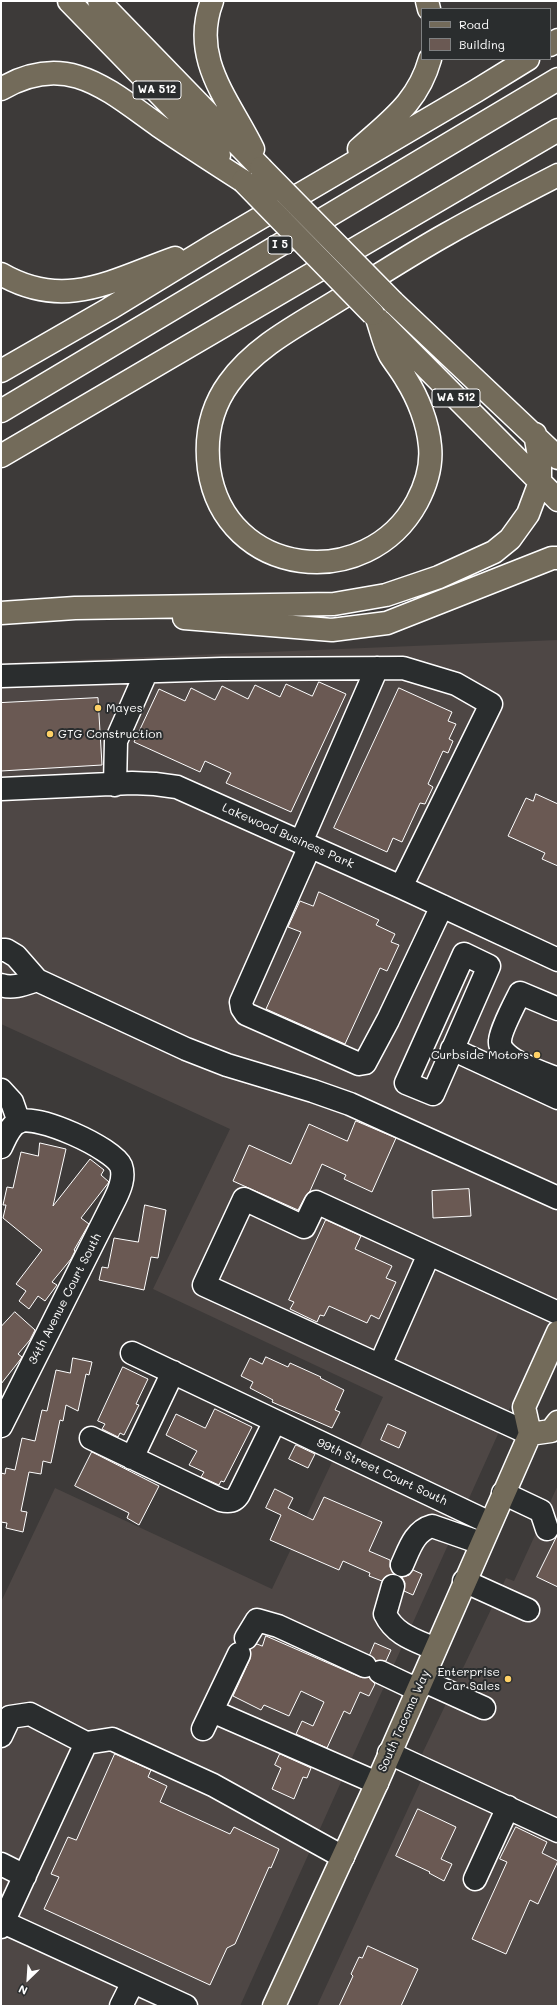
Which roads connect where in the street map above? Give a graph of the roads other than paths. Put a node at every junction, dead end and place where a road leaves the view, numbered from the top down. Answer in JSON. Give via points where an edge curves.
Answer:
{"nodes":[{"id":1,"x":69,"y":1,"type":"edge"},
{"id":2,"x":99,"y":1,"type":"edge"},
{"id":3,"x":212,"y":1,"type":"edge"},
{"id":4,"x":430,"y":60,"type":"edge"},
{"id":5,"x":526,"y":60,"type":"edge"},
{"id":6,"x":558,"y":79,"type":"edge"},
{"id":7,"x":1,"y":89,"type":"edge"},
{"id":8,"x":558,"y":130,"type":"edge"},
{"id":9,"x":261,"y":168,"type":"junction"},
{"id":10,"x":558,"y":175,"type":"edge"},
{"id":11,"x":243,"y":181,"type":"junction"},
{"id":12,"x":323,"y":181,"type":"junction"},
{"id":13,"x":214,"y":244,"type":"junction"},
{"id":14,"x":1,"y":274,"type":"edge"},
{"id":15,"x":375,"y":316,"type":"junction"},
{"id":16,"x":1,"y":371,"type":"edge"},
{"id":17,"x":1,"y":411,"type":"edge"},
{"id":18,"x":535,"y":434,"type":"junction"},
{"id":19,"x":1,"y":456,"type":"edge"},
{"id":20,"x":558,"y":458,"type":"edge"},
{"id":21,"x":540,"y":482,"type":"junction"},
{"id":22,"x":558,"y":500,"type":"edge"},
{"id":23,"x":558,"y":558,"type":"edge"},
{"id":24,"x":76,"y":608,"type":"junction"},
{"id":25,"x":1,"y":613,"type":"edge"},
{"id":26,"x":377,"y":668,"type":"junction"},
{"id":27,"x":146,"y":673,"type":"junction"},
{"id":28,"x":1,"y":676,"type":"edge"},
{"id":29,"x":115,"y":785,"type":"junction"},
{"id":30,"x":1,"y":789,"type":"edge"},
{"id":31,"x":306,"y":844,"type":"junction"},
{"id":32,"x":401,"y":887,"type":"junction"},
{"id":33,"x":442,"y":906,"type":"junction"},
{"id":34,"x":1,"y":950,"type":"edge"},
{"id":35,"x":558,"y":960,"type":"edge"},
{"id":36,"x":37,"y":980,"type":"junction"},
{"id":37,"x":1,"y":985,"type":"edge"},
{"id":38,"x":558,"y":1009,"type":"edge"},
{"id":39,"x":452,"y":1049,"type":"junction"},
{"id":40,"x":558,"y":1080,"type":"edge"},
{"id":41,"x":1,"y":1090,"type":"edge"},
{"id":42,"x":558,"y":1098,"type":"edge"},
{"id":43,"x":19,"y":1122,"type":"junction"},
{"id":44,"x":1,"y":1147,"type":"edge"},
{"id":45,"x":558,"y":1198,"type":"edge"},
{"id":46,"x":429,"y":1254,"type":"junction"},
{"id":47,"x":558,"y":1313,"type":"edge"},
{"id":48,"x":558,"y":1332,"type":"edge"},
{"id":49,"x":132,"y":1353,"type":"dead end"},
{"id":50,"x":380,"y":1365,"type":"junction"},
{"id":51,"x":173,"y":1372,"type":"junction"},
{"id":52,"x":275,"y":1421,"type":"junction"},
{"id":53,"x":558,"y":1422,"type":"edge"},
{"id":54,"x":1,"y":1426,"type":"edge"},
{"id":55,"x":530,"y":1434,"type":"junction"},
{"id":56,"x":91,"y":1438,"type":"dead end"},
{"id":57,"x":132,"y":1458,"type":"junction"},
{"id":58,"x":503,"y":1493,"type":"junction"},
{"id":59,"x":490,"y":1523,"type":"junction"},
{"id":60,"x":547,"y":1529,"type":"dead end"},
{"id":61,"x":481,"y":1543,"type":"junction"},
{"id":62,"x":402,"y":1566,"type":"dead end"},
{"id":63,"x":464,"y":1581,"type":"junction"},
{"id":64,"x":393,"y":1586,"type":"dead end"},
{"id":65,"x":528,"y":1610,"type":"dead end"},
{"id":66,"x":435,"y":1649,"type":"junction"},
{"id":67,"x":420,"y":1685,"type":"junction"},
{"id":68,"x":484,"y":1708,"type":"dead end"},
{"id":69,"x":1,"y":1736,"type":"edge"},
{"id":70,"x":86,"y":1743,"type":"junction"},
{"id":71,"x":389,"y":1753,"type":"junction"},
{"id":72,"x":377,"y":1783,"type":"junction"},
{"id":73,"x":508,"y":1807,"type":"junction"},
{"id":74,"x":558,"y":1831,"type":"edge"},
{"id":75,"x":343,"y":1857,"type":"junction"},
{"id":76,"x":1,"y":1864,"type":"edge"},
{"id":77,"x":24,"y":1876,"type":"junction"},
{"id":78,"x":475,"y":1879,"type":"dead end"},
{"id":79,"x":2,"y":1924,"type":"edge"},
{"id":80,"x":133,"y":1982,"type":"junction"},
{"id":81,"x":121,"y":2006,"type":"edge"},
{"id":82,"x":186,"y":2006,"type":"edge"},
{"id":83,"x":274,"y":2006,"type":"edge"}],
"edges":[{"from":1,"to":11,"type":"main road","number":"WA 512"},
{"from":2,"to":9,"type":"main road","number":"WA 512"},
{"from":3,"to":9,"type":"main road","via":[[205,27],[210,66],[215,82]]},
{"from":4,"to":12,"type":"main road","via":[[418,89],[402,111]]},
{"from":5,"to":12,"type":"main road"},
{"from":6,"to":17,"type":"main road","number":"I 5"},
{"from":7,"to":11,"type":"main road","via":[[46,74],[71,75],[86,79],[113,92]]},
{"from":8,"to":19,"type":"main road"},
{"from":9,"to":18,"type":"main road","number":"WA 512","bridge":true,"via":[[393,302]]},
{"from":10,"to":15,"type":"main road","via":[[446,235],[291,329],[247,362],[228,385],[212,415],[207,438],[208,461],[214,489],[219,503],[236,527],[265,550],[282,558],[315,563],[332,562],[363,553],[380,544],[400,527],[410,516],[421,495],[428,476],[431,455],[426,424],[413,392],[389,353]]},
{"from":11,"to":15,"type":"main road","number":"WA 512","bridge":true},
{"from":12,"to":13,"type":"main road"},
{"from":13,"to":14,"type":"main road","via":[[94,288],[74,292],[39,290]]},
{"from":13,"to":16,"type":"main road","via":[[109,309]]},
{"from":15,"to":21,"type":"main road","number":"WA 512"},
{"from":18,"to":20,"type":"main road","number":"WA 512"},
{"from":18,"to":21,"type":"main road","via":[[540,461]]},
{"from":21,"to":22,"type":"main road","number":"WA 512"},
{"from":21,"to":24,"type":"main road","via":[[528,514],[510,539],[494,552],[439,577],[386,595],[334,604]]},
{"from":23,"to":24,"type":"main road","via":[[552,558],[387,623],[332,630]]},
{"from":24,"to":25,"type":"main road"},
{"from":26,"to":27,"type":"street","via":[[222,669]]},
{"from":26,"to":31,"type":"street"},
{"from":26,"to":32,"type":"street","via":[[403,668],[456,684],[492,704]]},
{"from":27,"to":28,"type":"street"},
{"from":27,"to":29,"type":"street","via":[[116,741]]},
{"from":29,"to":30,"type":"street","name":"Lakewood Business Park"},
{"from":29,"to":31,"type":"street","name":"Lakewood Business Park","via":[[147,783],[177,787]]},
{"from":31,"to":32,"type":"street","name":"Lakewood Business Park"},
{"from":31,"to":33,"type":"street","via":[[241,1002],[246,1014],[359,1064],[365,1063]]},
{"from":32,"to":33,"type":"street","name":"Lakewood Business Park"},
{"from":33,"to":35,"type":"street","name":"Lakewood Business Park"},
{"from":34,"to":36,"type":"street","via":[[16,956]]},
{"from":36,"to":37,"type":"street","via":[[7,987]]},
{"from":36,"to":45,"type":"street","via":[[226,1065],[313,1090],[350,1104]]},
{"from":38,"to":40,"type":"street","via":[[520,992],[500,1040],[501,1049],[507,1056]]},
{"from":39,"to":39,"type":"street","via":[[433,1094],[406,1082],[464,954],[489,966]]},
{"from":39,"to":42,"type":"street"},
{"from":41,"to":43,"type":"street","via":[[12,1102]]},
{"from":43,"to":44,"type":"street","via":[[10,1130]]},
{"from":43,"to":54,"type":"street","name":"34th Avenue Court South","via":[[28,1120],[40,1123],[93,1143],[114,1157],[122,1169],[122,1180],[119,1191]]},
{"from":46,"to":47,"type":"street"},
{"from":46,"to":50,"type":"street"},
{"from":46,"to":50,"type":"street","via":[[316,1202],[304,1227],[244,1199],[204,1285]]},
{"from":48,"to":55,"type":"main road","via":[[524,1408]]},
{"from":49,"to":51,"type":"street","name":"99th Street Court South"},
{"from":50,"to":55,"type":"street"},
{"from":51,"to":52,"type":"street","name":"99th Street Court South"},
{"from":51,"to":57,"type":"street"},
{"from":52,"to":57,"type":"street","via":[[238,1496],[229,1501],[221,1500]]},
{"from":52,"to":59,"type":"street","name":"99th Street Court South"},
{"from":53,"to":55,"type":"main road","via":[[551,1431]]},
{"from":55,"to":58,"type":"main road","name":"South Tacoma Way"},
{"from":56,"to":57,"type":"street"},
{"from":58,"to":59,"type":"main road","name":"South Tacoma Way"},
{"from":58,"to":60,"type":"street","via":[[541,1511]]},
{"from":59,"to":61,"type":"main road","name":"South Tacoma Way"},
{"from":61,"to":62,"type":"street","via":[[432,1526],[424,1528],[416,1536]]},
{"from":61,"to":63,"type":"main road","name":"South Tacoma Way"},
{"from":63,"to":65,"type":"street"},
{"from":63,"to":66,"type":"main road","name":"South Tacoma Way"},
{"from":64,"to":66,"type":"street","via":[[385,1614],[389,1623],[396,1631]]},
{"from":66,"to":67,"type":"main road","name":"South Tacoma Way"},
{"from":67,"to":68,"type":"street"},
{"from":67,"to":71,"type":"main road","name":"South Tacoma Way"},
{"from":67,"to":72,"type":"street","via":[[373,1669],[278,1626],[258,1620],[242,1646],[208,1720]]},
{"from":69,"to":70,"type":"street","via":[[10,1717],[30,1714]]},
{"from":70,"to":75,"type":"street","via":[[112,1739],[119,1742],[214,1785]]},
{"from":70,"to":77,"type":"street"},
{"from":71,"to":72,"type":"main road","name":"South Tacoma Way"},
{"from":71,"to":73,"type":"street"},
{"from":72,"to":75,"type":"main road","name":"South Tacoma Way"},
{"from":73,"to":74,"type":"street"},
{"from":73,"to":78,"type":"street"},
{"from":75,"to":83,"type":"main road","name":"South Tacoma Way"},
{"from":76,"to":77,"type":"street"},
{"from":77,"to":79,"type":"street"},
{"from":79,"to":80,"type":"street"},
{"from":80,"to":81,"type":"street"},
{"from":80,"to":82,"type":"street"}]}
